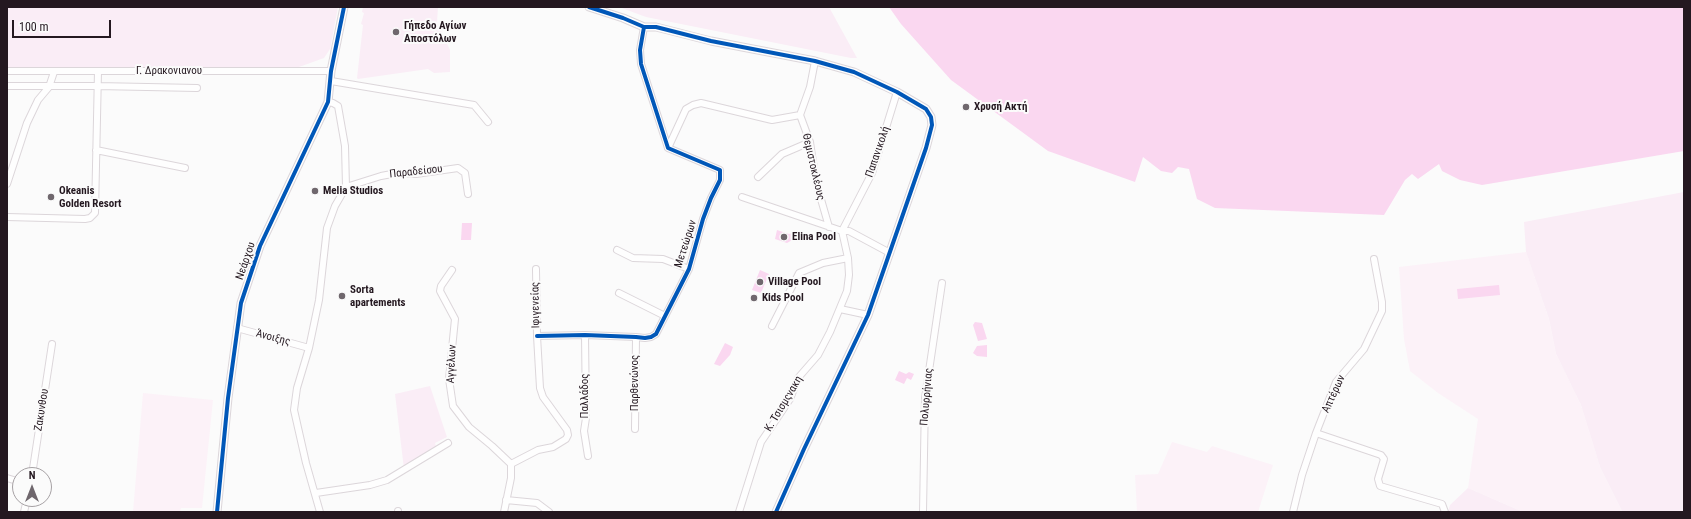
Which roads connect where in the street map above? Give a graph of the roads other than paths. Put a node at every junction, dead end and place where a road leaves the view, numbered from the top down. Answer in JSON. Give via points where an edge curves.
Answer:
{"nodes":[{"id":1,"x":344,"y":7,"type":"edge"},
{"id":2,"x":589,"y":7,"type":"edge"},
{"id":3,"x":644,"y":27,"type":"junction"},
{"id":4,"x":815,"y":61,"type":"junction"},
{"id":5,"x":7,"y":71,"type":"edge"},
{"id":6,"x":98,"y":71,"type":"junction"},
{"id":7,"x":331,"y":71,"type":"junction"},
{"id":8,"x":54,"y":72,"type":"junction"},
{"id":9,"x":331,"y":81,"type":"junction"},
{"id":10,"x":7,"y":86,"type":"edge"},
{"id":11,"x":97,"y":86,"type":"junction"},
{"id":12,"x":48,"y":87,"type":"junction"},
{"id":13,"x":197,"y":88,"type":"dead end"},
{"id":14,"x":897,"y":92,"type":"junction"},
{"id":15,"x":328,"y":102,"type":"junction"},
{"id":16,"x":800,"y":115,"type":"junction"},
{"id":17,"x":488,"y":122,"type":"dead end"},
{"id":18,"x":810,"y":142,"type":"junction"},
{"id":19,"x":668,"y":148,"type":"junction"},
{"id":20,"x":96,"y":150,"type":"junction"},
{"id":21,"x":10,"y":168,"type":"edge"},
{"id":22,"x":185,"y":168,"type":"dead end"},
{"id":23,"x":758,"y":177,"type":"dead end"},
{"id":24,"x":7,"y":184,"type":"edge"},
{"id":25,"x":346,"y":187,"type":"junction"},
{"id":26,"x":468,"y":194,"type":"dead end"},
{"id":27,"x":742,"y":197,"type":"dead end"},
{"id":28,"x":7,"y":217,"type":"edge"},
{"id":29,"x":829,"y":227,"type":"junction"},
{"id":30,"x":842,"y":231,"type":"junction"},
{"id":31,"x":617,"y":250,"type":"dead end"},
{"id":32,"x":890,"y":253,"type":"junction"},
{"id":33,"x":848,"y":258,"type":"junction"},
{"id":34,"x":1374,"y":260,"type":"dead end"},
{"id":35,"x":689,"y":268,"type":"junction"},
{"id":36,"x":536,"y":269,"type":"dead end"},
{"id":37,"x":452,"y":270,"type":"dead end"},
{"id":38,"x":942,"y":283,"type":"dead end"},
{"id":39,"x":619,"y":293,"type":"dead end"},
{"id":40,"x":840,"y":309,"type":"junction"},
{"id":41,"x":868,"y":315,"type":"junction"},
{"id":42,"x":665,"y":316,"type":"junction"},
{"id":43,"x":772,"y":326,"type":"dead end"},
{"id":44,"x":237,"y":328,"type":"junction"},
{"id":45,"x":585,"y":335,"type":"junction"},
{"id":46,"x":537,"y":336,"type":"junction"},
{"id":47,"x":636,"y":337,"type":"junction"},
{"id":48,"x":52,"y":344,"type":"dead end"},
{"id":49,"x":309,"y":348,"type":"junction"},
{"id":50,"x":635,"y":430,"type":"dead end"},
{"id":51,"x":1316,"y":433,"type":"junction"},
{"id":52,"x":448,"y":443,"type":"dead end"},
{"id":53,"x":588,"y":456,"type":"dead end"},
{"id":54,"x":511,"y":464,"type":"junction"},
{"id":55,"x":33,"y":467,"type":"edge"},
{"id":56,"x":316,"y":493,"type":"junction"},
{"id":57,"x":506,"y":500,"type":"junction"},
{"id":58,"x":217,"y":508,"type":"edge"},
{"id":59,"x":224,"y":512,"type":"edge"},
{"id":60,"x":320,"y":512,"type":"edge"},
{"id":61,"x":504,"y":512,"type":"edge"},
{"id":62,"x":549,"y":512,"type":"edge"},
{"id":63,"x":739,"y":512,"type":"edge"},
{"id":64,"x":776,"y":512,"type":"edge"},
{"id":65,"x":923,"y":512,"type":"edge"},
{"id":66,"x":1293,"y":512,"type":"edge"},
{"id":67,"x":1445,"y":512,"type":"edge"}],
"edges":[{"from":1,"to":7,"type":"street","name":"Νεάρχου"},
{"from":2,"to":3,"type":"street"},
{"from":3,"to":4,"type":"street","via":[[656,27],[711,41]]},
{"from":3,"to":19,"type":"street","via":[[640,50],[641,64]]},
{"from":4,"to":14,"type":"street","via":[[854,72]]},
{"from":4,"to":16,"type":"street","via":[[810,87]]},
{"from":5,"to":8,"type":"street","name":"Γ. Δρακονιανου"},
{"from":6,"to":7,"type":"street","name":"Γ. Δρακονιανου"},
{"from":6,"to":8,"type":"street","name":"Γ. Δρακονιανου"},
{"from":6,"to":11,"type":"street"},
{"from":7,"to":9,"type":"street","name":"Νεάρχου"},
{"from":8,"to":12,"type":"street"},
{"from":9,"to":15,"type":"street","name":"Νεάρχου"},
{"from":9,"to":17,"type":"street","via":[[474,105]]},
{"from":10,"to":12,"type":"street"},
{"from":11,"to":12,"type":"street"},
{"from":11,"to":13,"type":"street"},
{"from":11,"to":20,"type":"street"},
{"from":12,"to":21,"type":"street","via":[[38,100],[27,123]]},
{"from":14,"to":30,"type":"street","name":"Παπανικολή","via":[[872,173]]},
{"from":14,"to":32,"type":"street","via":[[926,109],[932,125]]},
{"from":15,"to":25,"type":"street","via":[[338,106],[345,146]]},
{"from":15,"to":44,"type":"street","name":"Νεάρχου","via":[[260,246],[241,303]]},
{"from":16,"to":18,"type":"street","name":"Θεμιστοκλέους"},
{"from":16,"to":19,"type":"street","via":[[772,120],[701,104],[693,105],[686,109]]},
{"from":18,"to":23,"type":"street","via":[[782,154]]},
{"from":18,"to":29,"type":"street","name":"Θεμιστοκλέους","via":[[816,182]]},
{"from":19,"to":35,"type":"street","name":"Μετεώρων","via":[[720,170],[721,173],[703,220]]},
{"from":20,"to":22,"type":"street"},
{"from":20,"to":28,"type":"street","via":[[96,210],[93,216],[85,219]]},
{"from":21,"to":24,"type":"street"},
{"from":25,"to":26,"type":"street","name":"Παραδείσου","via":[[396,173],[416,174],[458,168],[465,173]]},
{"from":25,"to":49,"type":"street","via":[[327,228],[319,300]]},
{"from":27,"to":29,"type":"street"},
{"from":29,"to":30,"type":"street"},
{"from":30,"to":32,"type":"street","via":[[862,237]]},
{"from":30,"to":33,"type":"street","name":"Κ. Τσισμςνακη"},
{"from":31,"to":35,"type":"street","via":[[633,258],[663,259]]},
{"from":32,"to":41,"type":"street"},
{"from":33,"to":40,"type":"street","name":"Κ. Τσισμςνακη","via":[[847,291]]},
{"from":33,"to":43,"type":"street","via":[[823,263],[799,273]]},
{"from":34,"to":51,"type":"street","name":"Απτέρων","via":[[1382,311],[1364,348],[1336,382]]},
{"from":35,"to":42,"type":"street","name":"Μετεώρων"},
{"from":36,"to":46,"type":"street","name":"Ιφιγενείας"},
{"from":37,"to":54,"type":"street","name":"Αγγέλων","via":[[440,291],[455,318],[449,379],[453,406],[469,428]]},
{"from":38,"to":65,"type":"street","name":"Πολυρρήνιας","via":[[925,398]]},
{"from":39,"to":42,"type":"street"},
{"from":40,"to":41,"type":"street"},
{"from":40,"to":63,"type":"street","name":"Κ. Τσισμςνακη","via":[[818,355],[798,378],[790,399],[761,442]]},
{"from":41,"to":64,"type":"street"},
{"from":42,"to":47,"type":"street","name":"Μετεώρων","via":[[652,337]]},
{"from":44,"to":49,"type":"street","name":"Άνοιξης"},
{"from":44,"to":58,"type":"street","name":"Νεάρχου"},
{"from":45,"to":46,"type":"street","name":"Μετεώρων"},
{"from":45,"to":47,"type":"street","name":"Μετεώρων"},
{"from":45,"to":53,"type":"street","name":"Παλλάδος","via":[[584,431]]},
{"from":46,"to":54,"type":"street","name":"Ιφιγενείας","via":[[540,388],[543,397],[567,430],[568,437],[553,447],[538,450]]},
{"from":47,"to":50,"type":"street","name":"Παρθενώνος"},
{"from":48,"to":55,"type":"street","name":"Ζακυνθου"},
{"from":49,"to":56,"type":"street","via":[[297,388],[294,410]]},
{"from":51,"to":66,"type":"street","name":"Απτέρων"},
{"from":51,"to":67,"type":"street","via":[[1381,456],[1384,459],[1378,478],[1380,486],[1442,504]]},
{"from":52,"to":56,"type":"street","via":[[387,480]]},
{"from":54,"to":57,"type":"street"},
{"from":56,"to":60,"type":"street"},
{"from":57,"to":61,"type":"street"},
{"from":57,"to":62,"type":"street","via":[[537,503]]},
{"from":58,"to":59,"type":"street"}]}
